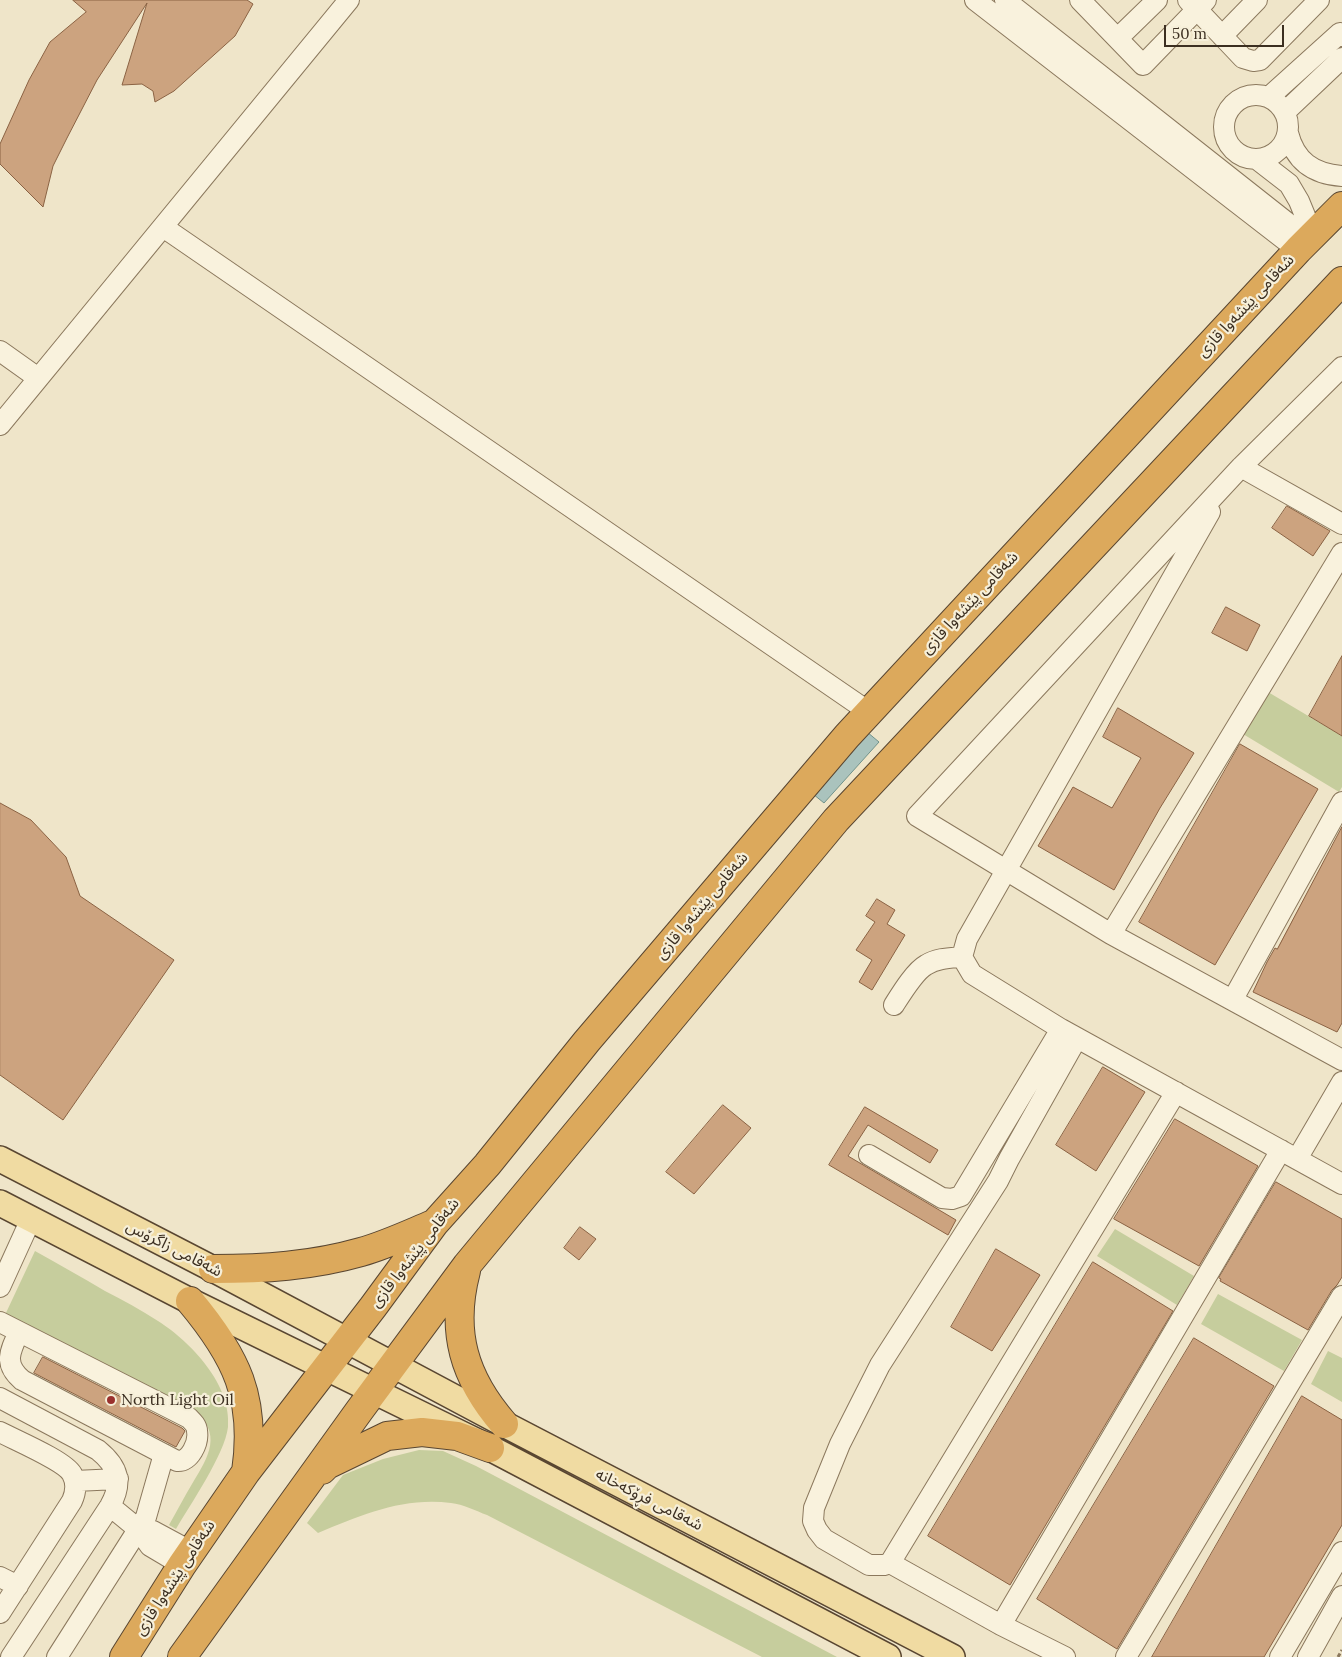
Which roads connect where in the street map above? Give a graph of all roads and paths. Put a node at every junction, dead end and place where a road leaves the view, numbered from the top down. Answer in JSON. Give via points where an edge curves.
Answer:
{"nodes":[{"id":1,"x":349,"y":0,"type":"edge"},
{"id":2,"x":975,"y":0,"type":"edge"},
{"id":3,"x":1005,"y":0,"type":"edge"},
{"id":4,"x":1157,"y":0,"type":"edge"},
{"id":5,"x":1257,"y":0,"type":"edge"},
{"id":6,"x":1319,"y":0,"type":"edge"},
{"id":7,"x":1197,"y":3,"type":"edge"},
{"id":8,"x":1091,"y":4,"type":"edge"},
{"id":9,"x":1341,"y":33,"type":"edge"},
{"id":10,"x":1222,"y":36,"type":"junction"},
{"id":11,"x":1118,"y":38,"type":"junction"},
{"id":12,"x":1342,"y":58,"type":"edge"},
{"id":13,"x":1269,"y":97,"type":"junction"},
{"id":14,"x":1285,"y":112,"type":"junction"},
{"id":15,"x":1288,"y":133,"type":"junction"},
{"id":16,"x":1258,"y":160,"type":"junction"},
{"id":17,"x":1342,"y":176,"type":"edge"},
{"id":18,"x":1342,"y":206,"type":"edge"},
{"id":19,"x":163,"y":227,"type":"junction"},
{"id":20,"x":1307,"y":241,"type":"junction"},
{"id":21,"x":1342,"y":281,"type":"edge"},
{"id":22,"x":0,"y":351,"type":"edge"},
{"id":23,"x":1342,"y":367,"type":"edge"},
{"id":24,"x":38,"y":378,"type":"junction"},
{"id":25,"x":0,"y":425,"type":"edge"},
{"id":26,"x":1234,"y":475,"type":"junction"},
{"id":27,"x":1342,"y":524,"type":"edge"},
{"id":28,"x":1342,"y":553,"type":"edge"},
{"id":29,"x":868,"y":712,"type":"junction"},
{"id":30,"x":1342,"y":802,"type":"edge"},
{"id":31,"x":1006,"y":871,"type":"junction"},
{"id":32,"x":1111,"y":934,"type":"junction"},
{"id":33,"x":962,"y":957,"type":"junction"},
{"id":34,"x":1233,"y":999,"type":"junction"},
{"id":35,"x":894,"y":1005,"type":"dead end"},
{"id":36,"x":1069,"y":1033,"type":"junction"},
{"id":37,"x":1341,"y":1056,"type":"edge"},
{"id":38,"x":1342,"y":1082,"type":"edge"},
{"id":39,"x":1176,"y":1092,"type":"junction"},
{"id":40,"x":869,"y":1155,"type":"dead end"},
{"id":41,"x":1289,"y":1155,"type":"junction"},
{"id":42,"x":0,"y":1159,"type":"edge"},
{"id":43,"x":1342,"y":1184,"type":"edge"},
{"id":44,"x":0,"y":1203,"type":"edge"},
{"id":45,"x":31,"y":1219,"type":"junction"},
{"id":46,"x":434,"y":1224,"type":"junction"},
{"id":47,"x":467,"y":1265,"type":"junction"},
{"id":48,"x":213,"y":1269,"type":"junction"},
{"id":49,"x":0,"y":1287,"type":"edge"},
{"id":50,"x":1342,"y":1296,"type":"edge"},
{"id":51,"x":190,"y":1301,"type":"junction"},
{"id":52,"x":0,"y":1322,"type":"edge"},
{"id":53,"x":19,"y":1332,"type":"junction"},
{"id":54,"x":346,"y":1341,"type":"junction"},
{"id":55,"x":393,"y":1366,"type":"junction"},
{"id":56,"x":326,"y":1368,"type":"junction"},
{"id":57,"x":30,"y":1385,"type":"junction"},
{"id":58,"x":373,"y":1392,"type":"junction"},
{"id":59,"x":9,"y":1402,"type":"edge"},
{"id":60,"x":86,"y":1413,"type":"junction"},
{"id":61,"x":504,"y":1424,"type":"junction"},
{"id":62,"x":0,"y":1432,"type":"edge"},
{"id":63,"x":73,"y":1436,"type":"junction"},
{"id":64,"x":490,"y":1448,"type":"junction"},
{"id":65,"x":164,"y":1454,"type":"junction"},
{"id":66,"x":246,"y":1472,"type":"junction"},
{"id":67,"x":118,"y":1480,"type":"junction"},
{"id":68,"x":74,"y":1481,"type":"junction"},
{"id":69,"x":305,"y":1487,"type":"junction"},
{"id":70,"x":110,"y":1506,"type":"junction"},
{"id":71,"x":138,"y":1529,"type":"junction"},
{"id":72,"x":1342,"y":1552,"type":"edge"},
{"id":73,"x":187,"y":1558,"type":"junction"},
{"id":74,"x":890,"y":1563,"type":"junction"},
{"id":75,"x":0,"y":1577,"type":"edge"},
{"id":76,"x":18,"y":1586,"type":"junction"},
{"id":77,"x":1341,"y":1601,"type":"edge"},
{"id":78,"x":0,"y":1613,"type":"edge"},
{"id":79,"x":1001,"y":1625,"type":"junction"},
{"id":80,"x":1342,"y":1650,"type":"edge"},
{"id":81,"x":11,"y":1657,"type":"edge"},
{"id":82,"x":57,"y":1657,"type":"edge"},
{"id":83,"x":124,"y":1657,"type":"edge"},
{"id":84,"x":182,"y":1657,"type":"edge"},
{"id":85,"x":888,"y":1657,"type":"edge"},
{"id":86,"x":952,"y":1657,"type":"edge"},
{"id":87,"x":1065,"y":1657,"type":"edge"},
{"id":88,"x":1126,"y":1657,"type":"edge"},
{"id":89,"x":1280,"y":1657,"type":"edge"},
{"id":90,"x":1308,"y":1657,"type":"edge"},
{"id":91,"x":1338,"y":1657,"type":"edge"}],
"edges":[{"from":1,"to":19,"type":"street"},
{"from":2,"to":20,"type":"street"},
{"from":3,"to":20,"type":"street"},
{"from":4,"to":11,"type":"street"},
{"from":5,"to":10,"type":"street"},
{"from":6,"to":10,"type":"street","via":[[1260,60],[1243,58]]},
{"from":7,"to":10,"type":"street"},
{"from":7,"to":11,"type":"street","via":[[1143,65]]},
{"from":8,"to":11,"type":"street"},
{"from":9,"to":13,"type":"street"},
{"from":12,"to":14,"type":"street"},
{"from":13,"to":14,"type":"street"},
{"from":13,"to":16,"type":"street","via":[[1258,95],[1238,100],[1230,107],[1223,127],[1230,147],[1247,159]]},
{"from":14,"to":15,"type":"street"},
{"from":15,"to":16,"type":"street","via":[[1278,152]]},
{"from":15,"to":17,"type":"street","via":[[1291,146],[1300,158],[1328,175]]},
{"from":16,"to":20,"type":"street","via":[[1289,184],[1299,201]]},
{"from":18,"to":20,"type":"highway","name":"شەقامی پێشەوا قازی"},
{"from":19,"to":24,"type":"street"},
{"from":19,"to":29,"type":"street"},
{"from":20,"to":29,"type":"highway","name":"شەقامی پێشەوا قازی"},
{"from":21,"to":47,"type":"highway","via":[[836,820]]},
{"from":22,"to":24,"type":"street"},
{"from":23,"to":26,"type":"street"},
{"from":24,"to":25,"type":"street"},
{"from":26,"to":27,"type":"street"},
{"from":26,"to":31,"type":"street"},
{"from":26,"to":31,"type":"street","via":[[917,816]]},
{"from":28,"to":32,"type":"street"},
{"from":29,"to":46,"type":"highway","name":"شەقامی پێشەوا قازی"},
{"from":30,"to":34,"type":"street"},
{"from":31,"to":32,"type":"street"},
{"from":31,"to":33,"type":"street","via":[[967,939]]},
{"from":32,"to":34,"type":"street"},
{"from":33,"to":35,"type":"street","via":[[941,959],[926,965]]},
{"from":33,"to":36,"type":"street","via":[[972,974]]},
{"from":34,"to":37,"type":"street"},
{"from":36,"to":39,"type":"street"},
{"from":36,"to":40,"type":"street","via":[[961,1196],[942,1198]]},
{"from":36,"to":74,"type":"street","via":[[998,1182],[880,1365],[840,1444],[814,1508],[814,1521],[824,1539],[869,1565]]},
{"from":38,"to":41,"type":"street"},
{"from":39,"to":41,"type":"street"},
{"from":39,"to":74,"type":"street"},
{"from":41,"to":43,"type":"street"},
{"from":41,"to":79,"type":"street"},
{"from":42,"to":48,"type":"main road","name":"شەقامی زاگرۆس"},
{"from":44,"to":45,"type":"main road"},
{"from":45,"to":49,"type":"street"},
{"from":45,"to":51,"type":"main road"},
{"from":46,"to":48,"type":"highway","via":[[361,1252],[324,1261],[288,1267]]},
{"from":46,"to":54,"type":"highway","name":"شەقامی پێشەوا قازی"},
{"from":47,"to":55,"type":"highway"},
{"from":47,"to":61,"type":"highway","via":[[459,1318],[462,1344],[478,1389]]},
{"from":48,"to":54,"type":"main road","name":"شەقامی زاگرۆس"},
{"from":50,"to":88,"type":"street"},
{"from":51,"to":56,"type":"main road"},
{"from":51,"to":66,"type":"highway","via":[[227,1350],[240,1378],[247,1407],[249,1455]]},
{"from":52,"to":53,"type":"street"},
{"from":53,"to":57,"type":"street","via":[[10,1361],[17,1376]]},
{"from":53,"to":65,"type":"street","via":[[189,1418],[196,1426],[198,1438],[187,1458],[177,1461]]},
{"from":54,"to":55,"type":"main road","name":"شەقامی فڕۆکەخانە"},
{"from":54,"to":56,"type":"highway","name":"شەقامی پێشەوا قازی"},
{"from":55,"to":58,"type":"highway"},
{"from":55,"to":61,"type":"main road","name":"شەقامی فڕۆکەخانە"},
{"from":56,"to":58,"type":"main road","name":"شەقامی فڕۆکەخانە"},
{"from":56,"to":66,"type":"highway","name":"شەقامی پێشەوا قازی"},
{"from":57,"to":59,"type":"street"},
{"from":57,"to":60,"type":"street"},
{"from":58,"to":64,"type":"main road","name":"شەقامی فڕۆکەخانە"},
{"from":58,"to":69,"type":"highway"},
{"from":59,"to":63,"type":"street"},
{"from":60,"to":63,"type":"street"},
{"from":60,"to":65,"type":"street"},
{"from":61,"to":86,"type":"main road","name":"شەقامی فڕۆکەخانە"},
{"from":62,"to":68,"type":"street","via":[[63,1465]]},
{"from":63,"to":67,"type":"street","via":[[105,1456]]},
{"from":64,"to":69,"type":"highway","via":[[457,1436],[422,1432],[387,1436],[327,1465]]},
{"from":64,"to":85,"type":"main road","name":"شەقامی فڕۆکەخانە"},
{"from":65,"to":71,"type":"street","via":[[146,1517]]},
{"from":66,"to":73,"type":"highway","name":"شەقامی پێشەوا قازی"},
{"from":67,"to":68,"type":"street"},
{"from":67,"to":70,"type":"street"},
{"from":68,"to":76,"type":"street","via":[[76,1488],[72,1501]]},
{"from":69,"to":84,"type":"highway"},
{"from":70,"to":71,"type":"street"},
{"from":70,"to":81,"type":"street"},
{"from":71,"to":73,"type":"street","via":[[153,1531]]},
{"from":71,"to":82,"type":"street"},
{"from":72,"to":89,"type":"street"},
{"from":73,"to":83,"type":"highway","name":"شەقامی پێشەوا قازی"},
{"from":74,"to":79,"type":"street"},
{"from":75,"to":76,"type":"street"},
{"from":76,"to":78,"type":"street"},
{"from":77,"to":90,"type":"street"},
{"from":79,"to":87,"type":"street"},
{"from":80,"to":91,"type":"path"}]}
